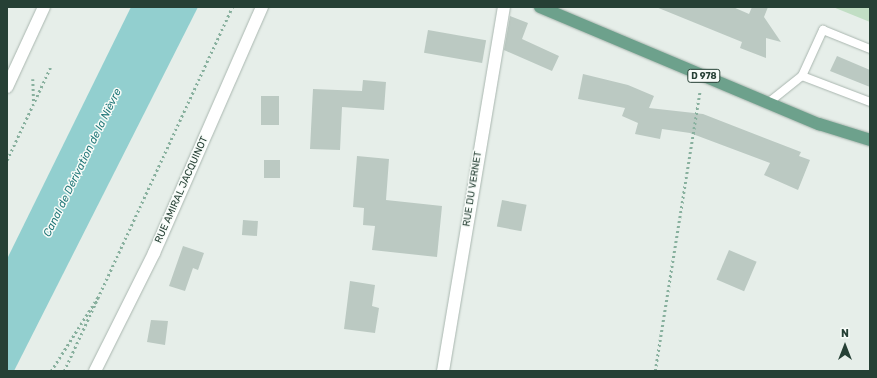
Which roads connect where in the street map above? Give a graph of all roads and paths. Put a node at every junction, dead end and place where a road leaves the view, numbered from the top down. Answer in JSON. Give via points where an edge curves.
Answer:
{"nodes":[{"id":1,"x":44,"y":7,"type":"edge"},
{"id":2,"x":232,"y":7,"type":"edge"},
{"id":3,"x":262,"y":7,"type":"edge"},
{"id":4,"x":504,"y":7,"type":"edge"},
{"id":5,"x":540,"y":7,"type":"edge"},
{"id":6,"x":870,"y":49,"type":"edge"},
{"id":7,"x":50,"y":68,"type":"dead end"},
{"id":8,"x":703,"y":76,"type":"junction"},
{"id":9,"x":802,"y":76,"type":"junction"},
{"id":10,"x":33,"y":79,"type":"dead end"},
{"id":11,"x":9,"y":82,"type":"edge"},
{"id":12,"x":870,"y":102,"type":"edge"},
{"id":13,"x":768,"y":103,"type":"junction"},
{"id":14,"x":34,"y":104,"type":"junction"},
{"id":15,"x":870,"y":140,"type":"edge"},
{"id":16,"x":7,"y":160,"type":"edge"},
{"id":17,"x":103,"y":288,"type":"junction"},
{"id":18,"x":51,"y":371,"type":"edge"},
{"id":19,"x":64,"y":371,"type":"edge"},
{"id":20,"x":95,"y":371,"type":"edge"},
{"id":21,"x":443,"y":371,"type":"edge"},
{"id":22,"x":655,"y":371,"type":"edge"}],
"edges":[{"from":1,"to":11,"type":"street"},
{"from":2,"to":17,"type":"path"},
{"from":3,"to":20,"type":"street","name":"RUE AMIRAL JACQUINOT","via":[[154,253]]},
{"from":4,"to":21,"type":"street","name":"RUE DU VERNET"},
{"from":5,"to":8,"type":"main road","number":"D 978"},
{"from":6,"to":9,"type":"lane","via":[[823,30]]},
{"from":7,"to":14,"type":"path"},
{"from":8,"to":13,"type":"main road","number":"D 978"},
{"from":8,"to":22,"type":"path"},
{"from":9,"to":12,"type":"lane"},
{"from":9,"to":13,"type":"lane"},
{"from":10,"to":14,"type":"path"},
{"from":13,"to":15,"type":"main road","number":"D 978"},
{"from":14,"to":16,"type":"path"},
{"from":17,"to":18,"type":"path"},
{"from":17,"to":19,"type":"path"}]}
